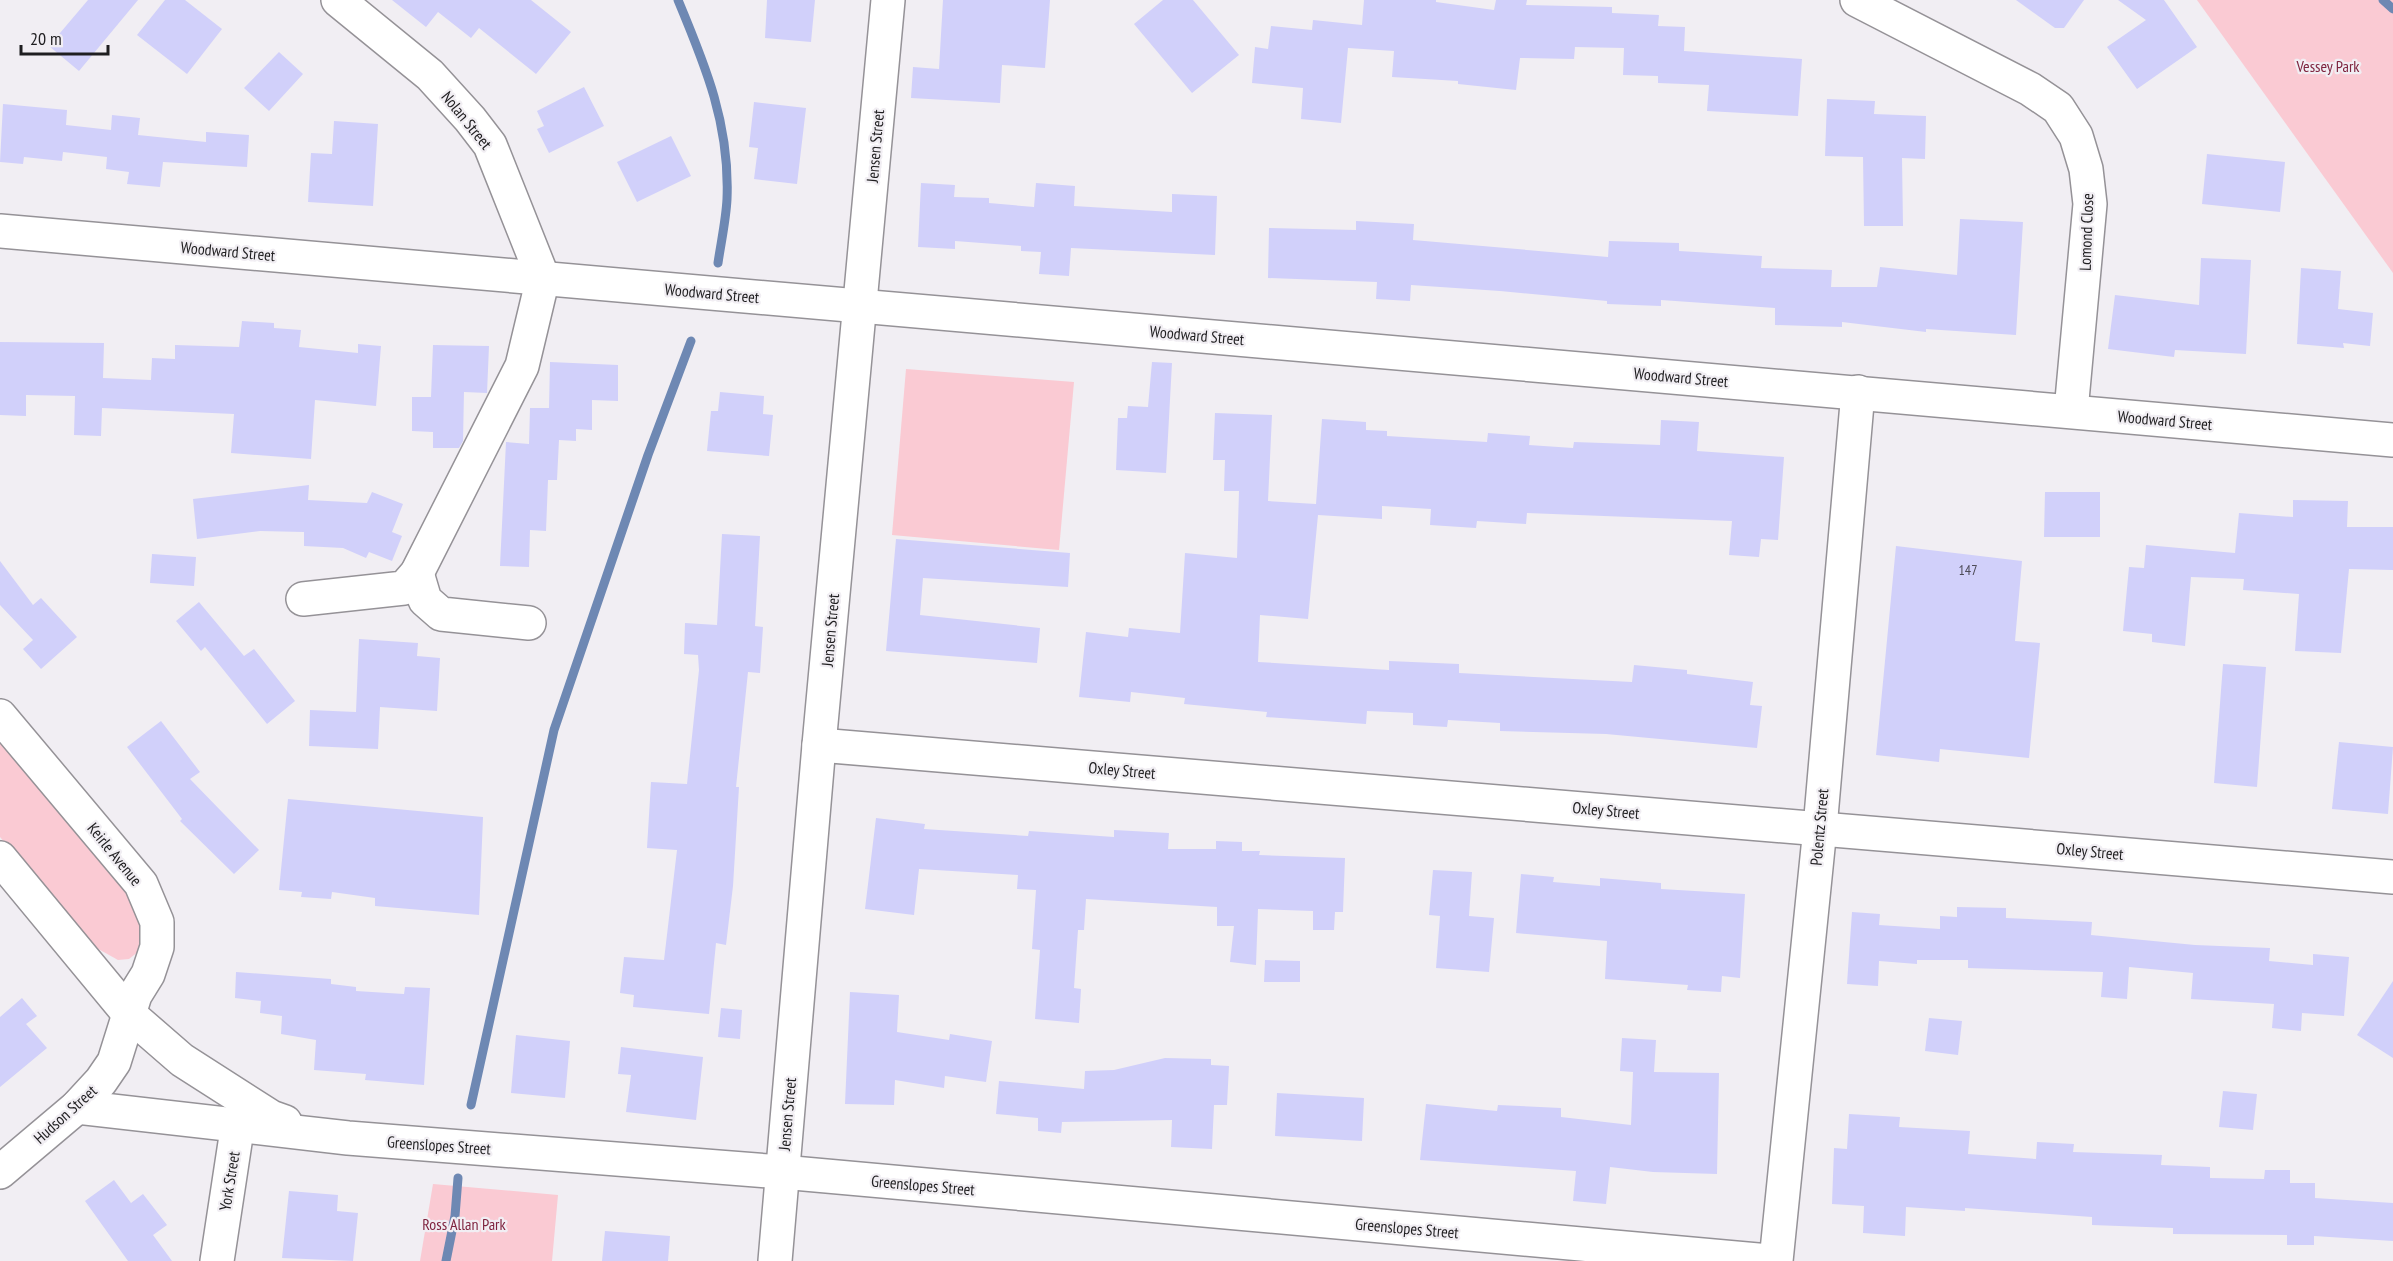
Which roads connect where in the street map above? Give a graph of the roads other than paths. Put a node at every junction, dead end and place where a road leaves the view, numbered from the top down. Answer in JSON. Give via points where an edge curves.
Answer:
{"nodes":[{"id":1,"x":338,"y":0,"type":"edge"},
{"id":2,"x":888,"y":0,"type":"edge"},
{"id":3,"x":1857,"y":0,"type":"edge"},
{"id":4,"x":0,"y":231,"type":"edge"},
{"id":5,"x":543,"y":278,"type":"junction"},
{"id":6,"x":860,"y":306,"type":"junction"},
{"id":7,"x":1858,"y":392,"type":"junction"},
{"id":8,"x":2071,"y":411,"type":"junction"},
{"id":9,"x":2393,"y":440,"type":"edge"},
{"id":10,"x":417,"y":573,"type":"junction"},
{"id":11,"x":303,"y":599,"type":"dead end"},
{"id":12,"x":529,"y":623,"type":"dead end"},
{"id":13,"x":0,"y":716,"type":"edge"},
{"id":14,"x":819,"y":745,"type":"junction"},
{"id":15,"x":1820,"y":828,"type":"junction"},
{"id":16,"x":0,"y":858,"type":"edge"},
{"id":17,"x":2393,"y":877,"type":"edge"},
{"id":18,"x":129,"y":1014,"type":"junction"},
{"id":19,"x":77,"y":1107,"type":"junction"},
{"id":20,"x":244,"y":1113,"type":"junction"},
{"id":21,"x":0,"y":1172,"type":"edge"},
{"id":22,"x":782,"y":1172,"type":"junction"},
{"id":23,"x":217,"y":1261,"type":"edge"},
{"id":24,"x":775,"y":1261,"type":"edge"},
{"id":25,"x":1769,"y":1261,"type":"edge"},
{"id":26,"x":1776,"y":1261,"type":"edge"}],
"edges":[{"from":1,"to":5,"type":"street","name":"Nolan Street","via":[[430,75],[471,119],[490,145]]},
{"from":2,"to":6,"type":"street","name":"Jensen Street"},
{"from":3,"to":8,"type":"street","name":"Lomond Close","via":[[2030,89],[2058,108],[2076,136],[2086,169],[2090,204]]},
{"from":4,"to":5,"type":"street","name":"Woodward Street"},
{"from":5,"to":6,"type":"street","name":"Woodward Street"},
{"from":5,"to":10,"type":"street","via":[[522,366]]},
{"from":6,"to":7,"type":"street","name":"Woodward Street"},
{"from":6,"to":14,"type":"street","name":"Jensen Street"},
{"from":7,"to":8,"type":"street","name":"Woodward Street"},
{"from":7,"to":15,"type":"street","name":"Polentz Street"},
{"from":8,"to":9,"type":"street","name":"Woodward Street"},
{"from":10,"to":11,"type":"street","via":[[404,588]]},
{"from":10,"to":12,"type":"street","via":[[425,600],[441,614]]},
{"from":13,"to":18,"type":"street","name":"Keirle Avenue","via":[[141,884],[150,902],[157,922],[157,947]]},
{"from":14,"to":15,"type":"street","name":"Oxley Street"},
{"from":14,"to":22,"type":"street","name":"Jensen Street"},
{"from":15,"to":17,"type":"street","name":"Oxley Street"},
{"from":15,"to":26,"type":"street","name":"Polentz Street"},
{"from":16,"to":18,"type":"street"},
{"from":18,"to":19,"type":"street","name":"Hudson Street","via":[[114,1062]]},
{"from":18,"to":20,"type":"street"},
{"from":19,"to":20,"type":"street"},
{"from":19,"to":21,"type":"street","name":"Hudson Street"},
{"from":20,"to":22,"type":"street","name":"Greenslopes Street","via":[[348,1138]]},
{"from":20,"to":23,"type":"street","name":"York Street"},
{"from":22,"to":24,"type":"street","name":"Jensen Street"},
{"from":22,"to":25,"type":"street","name":"Greenslopes Street"}]}
